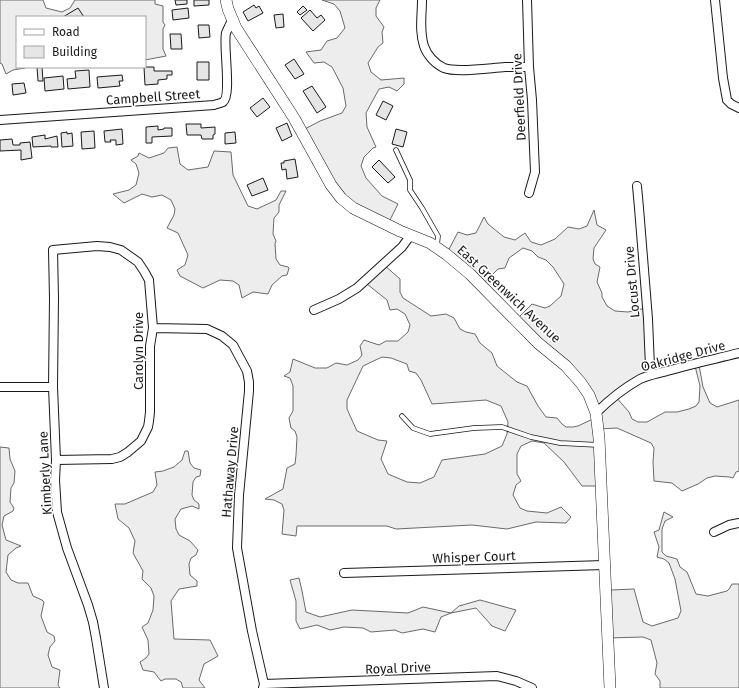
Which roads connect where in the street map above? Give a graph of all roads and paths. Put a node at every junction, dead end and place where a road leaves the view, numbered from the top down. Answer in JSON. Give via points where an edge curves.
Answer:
{"nodes":[{"id":1,"x":226,"y":0,"type":"edge"},
{"id":2,"x":422,"y":0,"type":"edge"},
{"id":3,"x":526,"y":0,"type":"edge"},
{"id":4,"x":715,"y":0,"type":"edge"},
{"id":5,"x":233,"y":23,"type":"junction"},
{"id":6,"x":529,"y":67,"type":"junction"},
{"id":7,"x":739,"y":108,"type":"edge"},
{"id":8,"x":0,"y":120,"type":"edge"},
{"id":9,"x":396,"y":150,"type":"dead end"},
{"id":10,"x":636,"y":186,"type":"dead end"},
{"id":11,"x":529,"y":192,"type":"dead end"},
{"id":12,"x":410,"y":236,"type":"junction"},
{"id":13,"x":436,"y":248,"type":"junction"},
{"id":14,"x":53,"y":250,"type":"joint"},
{"id":15,"x":314,"y":310,"type":"dead end"},
{"id":16,"x":153,"y":328,"type":"junction"},
{"id":17,"x":739,"y":353,"type":"edge"},
{"id":18,"x":652,"y":375,"type":"junction"},
{"id":19,"x":0,"y":387,"type":"edge"},
{"id":20,"x":53,"y":387,"type":"junction"},
{"id":21,"x":596,"y":413,"type":"junction"},
{"id":22,"x":402,"y":416,"type":"dead end"},
{"id":23,"x":599,"y":445,"type":"junction"},
{"id":24,"x":56,"y":460,"type":"junction"},
{"id":25,"x":739,"y":523,"type":"edge"},
{"id":26,"x":714,"y":532,"type":"dead end"},
{"id":27,"x":604,"y":565,"type":"junction"},
{"id":28,"x":344,"y":573,"type":"dead end"},
{"id":29,"x":263,"y":686,"type":"edge"},
{"id":30,"x":104,"y":688,"type":"edge"},
{"id":31,"x":532,"y":688,"type":"edge"},
{"id":32,"x":610,"y":688,"type":"edge"}],
"edges":[{"from":1,"to":5,"type":"street","name":"East Greenwich Avenue"},
{"from":2,"to":6,"type":"street","via":[[424,47],[429,56],[442,68],[457,70]]},
{"from":3,"to":6,"type":"street","name":"Deerfield Drive"},
{"from":4,"to":7,"type":"street","via":[[727,100]]},
{"from":5,"to":8,"type":"street","name":"Campbell Street","via":[[226,34],[228,82],[223,102],[214,105]]},
{"from":5,"to":12,"type":"street","name":"East Greenwich Avenue","via":[[294,118],[331,185],[341,198],[354,208]]},
{"from":6,"to":11,"type":"street","name":"Deerfield Drive","via":[[535,172]]},
{"from":9,"to":13,"type":"lane","via":[[410,180],[410,190],[438,236]]},
{"from":10,"to":18,"type":"street","name":"Locust Drive"},
{"from":12,"to":13,"type":"street","name":"East Greenwich Avenue"},
{"from":12,"to":15,"type":"street","via":[[402,247],[357,288]]},
{"from":13,"to":21,"type":"street","name":"East Greenwich Avenue","via":[[470,274],[538,343],[566,366],[590,395]]},
{"from":14,"to":16,"type":"street","name":"Carolyn Drive","via":[[110,247],[121,250],[138,262],[149,280]]},
{"from":14,"to":20,"type":"street","name":"Kimberly Lane"},
{"from":16,"to":24,"type":"street","name":"Carolyn Drive","via":[[150,346],[150,412],[148,427],[141,441],[128,452],[112,459]]},
{"from":16,"to":29,"type":"street","name":"Hathaway Drive","via":[[207,329],[218,334],[232,345],[247,371],[249,391],[239,495],[237,548]]},
{"from":17,"to":18,"type":"street","name":"Oakridge Drive"},
{"from":18,"to":21,"type":"street","name":"Oakridge Drive","via":[[617,394]]},
{"from":19,"to":20,"type":"street"},
{"from":20,"to":24,"type":"street","name":"Kimberly Lane"},
{"from":21,"to":23,"type":"street","name":"East Greenwich Avenue"},
{"from":22,"to":23,"type":"lane","via":[[414,428],[430,434],[502,427],[531,438],[560,443]]},
{"from":23,"to":27,"type":"street","name":"East Greenwich Avenue"},
{"from":24,"to":30,"type":"street","name":"Kimberly Lane","via":[[54,480],[57,512],[93,622]]},
{"from":25,"to":26,"type":"street"},
{"from":27,"to":28,"type":"street","name":"Whisper Court"},
{"from":27,"to":32,"type":"street","name":"East Greenwich Avenue"},
{"from":29,"to":31,"type":"street","name":"Royal Drive","via":[[497,676]]}]}
